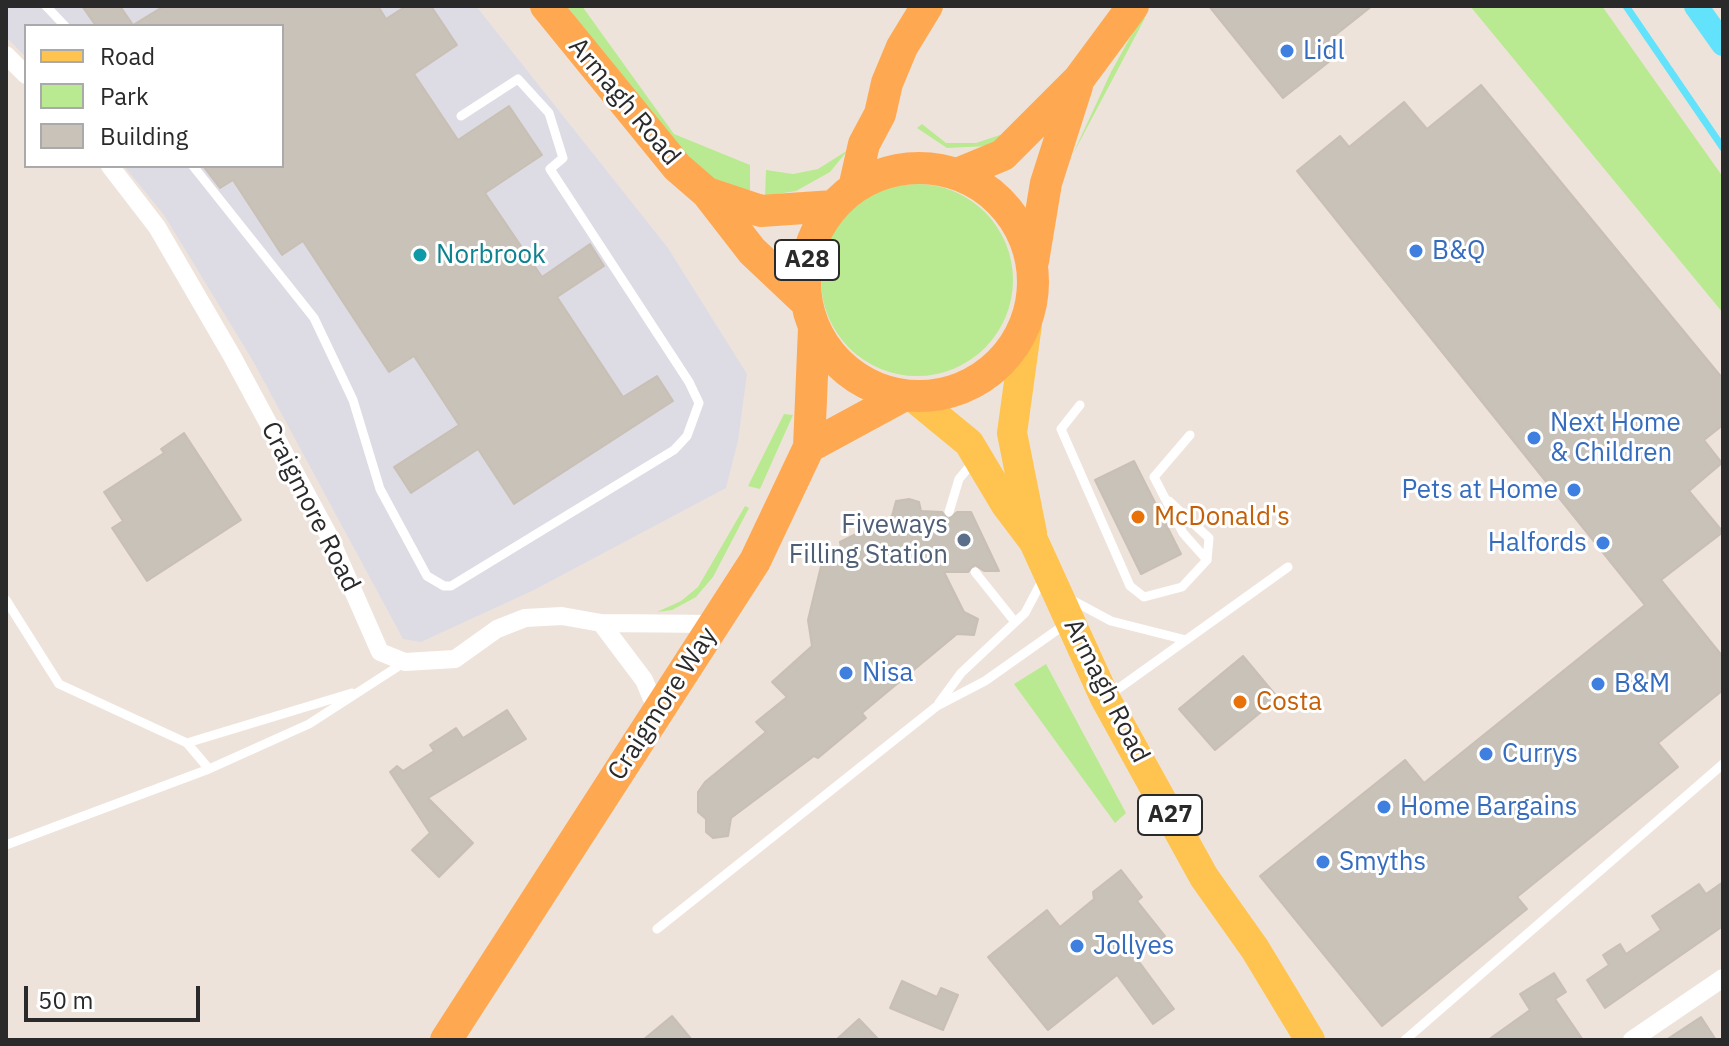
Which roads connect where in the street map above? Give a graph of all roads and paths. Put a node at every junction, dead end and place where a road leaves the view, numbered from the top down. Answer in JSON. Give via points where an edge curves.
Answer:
{"nodes":[{"id":1,"x":46,"y":6,"type":"edge"},
{"id":2,"x":546,"y":6,"type":"edge"},
{"id":3,"x":927,"y":6,"type":"edge"},
{"id":4,"x":1133,"y":6,"type":"edge"},
{"id":5,"x":63,"y":24,"type":"edge"},
{"id":6,"x":6,"y":55,"type":"edge"},
{"id":7,"x":24,"y":73,"type":"edge"},
{"id":8,"x":1079,"y":79,"type":"junction"},
{"id":9,"x":880,"y":114,"type":"junction"},
{"id":10,"x":461,"y":116,"type":"dead end"},
{"id":11,"x":112,"y":168,"type":"edge"},
{"id":12,"x":195,"y":168,"type":"edge"},
{"id":13,"x":910,"y":168,"type":"junction"},
{"id":14,"x":957,"y":174,"type":"junction"},
{"id":15,"x":707,"y":193,"type":"junction"},
{"id":16,"x":844,"y":197,"type":"junction"},
{"id":17,"x":1033,"y":263,"type":"junction"},
{"id":18,"x":810,"y":315,"type":"junction"},
{"id":19,"x":1027,"y":324,"type":"junction"},
{"id":20,"x":908,"y":396,"type":"junction"},
{"id":21,"x":1080,"y":405,"type":"dead end"},
{"id":22,"x":1190,"y":435,"type":"dead end"},
{"id":23,"x":809,"y":447,"type":"junction"},
{"id":24,"x":978,"y":456,"type":"junction"},
{"id":25,"x":1164,"y":496,"type":"junction"},
{"id":26,"x":949,"y":512,"type":"dead end"},
{"id":27,"x":1034,"y":542,"type":"junction"},
{"id":28,"x":1207,"y":560,"type":"junction"},
{"id":29,"x":1288,"y":567,"type":"dead end"},
{"id":30,"x":975,"y":572,"type":"dead end"},
{"id":31,"x":1052,"y":581,"type":"junction"},
{"id":32,"x":6,"y":600,"type":"edge"},
{"id":33,"x":1070,"y":620,"type":"junction"},
{"id":34,"x":1015,"y":622,"type":"junction"},
{"id":35,"x":601,"y":623,"type":"junction"},
{"id":36,"x":717,"y":624,"type":"junction"},
{"id":37,"x":1186,"y":640,"type":"junction"},
{"id":38,"x":405,"y":662,"type":"junction"},
{"id":39,"x":366,"y":688,"type":"junction"},
{"id":40,"x":1105,"y":698,"type":"junction"},
{"id":41,"x":937,"y":706,"type":"junction"},
{"id":42,"x":658,"y":713,"type":"junction"},
{"id":43,"x":187,"y":743,"type":"junction"},
{"id":44,"x":1723,"y":764,"type":"edge"},
{"id":45,"x":209,"y":769,"type":"junction"},
{"id":46,"x":6,"y":845,"type":"edge"},
{"id":47,"x":657,"y":929,"type":"dead end"},
{"id":48,"x":1720,"y":986,"type":"edge"},
{"id":49,"x":446,"y":1040,"type":"edge"},
{"id":50,"x":1310,"y":1040,"type":"edge"},
{"id":51,"x":1405,"y":1040,"type":"edge"},
{"id":52,"x":1632,"y":1040,"type":"edge"}],
"edges":[{"from":1,"to":5,"type":"lane"},
{"from":2,"to":15,"type":"highway","name":"Armagh Road","number":"A28","via":[[649,134]]},
{"from":3,"to":9,"type":"highway","via":[[902,47]]},
{"from":4,"to":8,"type":"highway"},
{"from":6,"to":7,"type":"street"},
{"from":8,"to":14,"type":"highway","via":[[1003,155]]},
{"from":8,"to":17,"type":"highway","via":[[1046,183]]},
{"from":9,"to":13,"type":"highway","via":[[886,137]]},
{"from":9,"to":16,"type":"highway"},
{"from":10,"to":12,"type":"lane","via":[[518,79],[549,113],[563,158],[550,169],[699,403],[687,436],[674,450],[451,586],[427,576],[380,489],[353,400],[314,318]]},
{"from":11,"to":38,"type":"street","name":"Craigmore Road","via":[[157,227],[232,356],[329,536],[380,652]]},
{"from":13,"to":14,"type":"highway","number":"A28"},
{"from":13,"to":16,"type":"highway","number":"A28","via":[[881,174]]},
{"from":14,"to":17,"type":"highway","number":"A28","via":[[979,184],[1006,208]]},
{"from":15,"to":16,"type":"highway","name":"Armagh Road","number":"A28","via":[[761,211]]},
{"from":15,"to":18,"type":"highway","name":"Armagh Road","number":"A28"},
{"from":16,"to":18,"type":"highway","number":"A28","via":[[818,227],[809,251],[804,277]]},
{"from":17,"to":19,"type":"highway","number":"A28","via":[[1034,294]]},
{"from":18,"to":20,"type":"highway","number":"A28","via":[[827,351],[845,370],[872,387]]},
{"from":18,"to":23,"type":"highway","name":"Craigmore Way"},
{"from":19,"to":20,"type":"highway","number":"A28","via":[[1012,351],[990,373],[934,397]]},
{"from":19,"to":27,"type":"main road","name":"Armagh Road","number":"A27","via":[[1012,433]]},
{"from":20,"to":23,"type":"highway"},
{"from":20,"to":24,"type":"main road","name":"Armagh Road","number":"A27","via":[[969,443]]},
{"from":21,"to":28,"type":"lane","via":[[1061,429],[1130,586],[1144,597],[1182,587]]},
{"from":22,"to":25,"type":"lane","via":[[1154,477]]},
{"from":23,"to":36,"type":"highway","name":"Craigmore Way","via":[[755,561]]},
{"from":24,"to":26,"type":"lane","via":[[959,479]]},
{"from":24,"to":27,"type":"main road","name":"Armagh Road","number":"A27"},
{"from":25,"to":28,"type":"lane","via":[[1183,533]]},
{"from":25,"to":28,"type":"lane","via":[[1209,538]]},
{"from":27,"to":31,"type":"main road","name":"Armagh Road","number":"A27"},
{"from":29,"to":37,"type":"lane"},
{"from":30,"to":34,"type":"lane"},
{"from":31,"to":33,"type":"main road","name":"Armagh Road","number":"A27"},
{"from":31,"to":34,"type":"lane"},
{"from":31,"to":37,"type":"lane","via":[[1111,621]]},
{"from":32,"to":43,"type":"lane","via":[[59,684]]},
{"from":33,"to":40,"type":"main road","name":"Armagh Road","number":"A27"},
{"from":33,"to":41,"type":"lane","via":[[985,681]]},
{"from":34,"to":41,"type":"lane","via":[[961,673]]},
{"from":35,"to":36,"type":"street"},
{"from":35,"to":38,"type":"street","via":[[562,616],[525,618],[497,629],[455,659]]},
{"from":35,"to":42,"type":"street","via":[[644,680]]},
{"from":36,"to":42,"type":"highway","name":"Craigmore Way"},
{"from":37,"to":40,"type":"lane"},
{"from":38,"to":39,"type":"lane"},
{"from":39,"to":43,"type":"lane"},
{"from":39,"to":45,"type":"lane","via":[[309,724]]},
{"from":40,"to":50,"type":"main road","name":"Armagh Road","number":"A27","via":[[1204,877]]},
{"from":41,"to":47,"type":"lane"},
{"from":42,"to":49,"type":"highway","name":"Craigmore Way"},
{"from":43,"to":45,"type":"lane"},
{"from":44,"to":51,"type":"lane"},
{"from":45,"to":46,"type":"lane"},
{"from":48,"to":52,"type":"street"}]}
